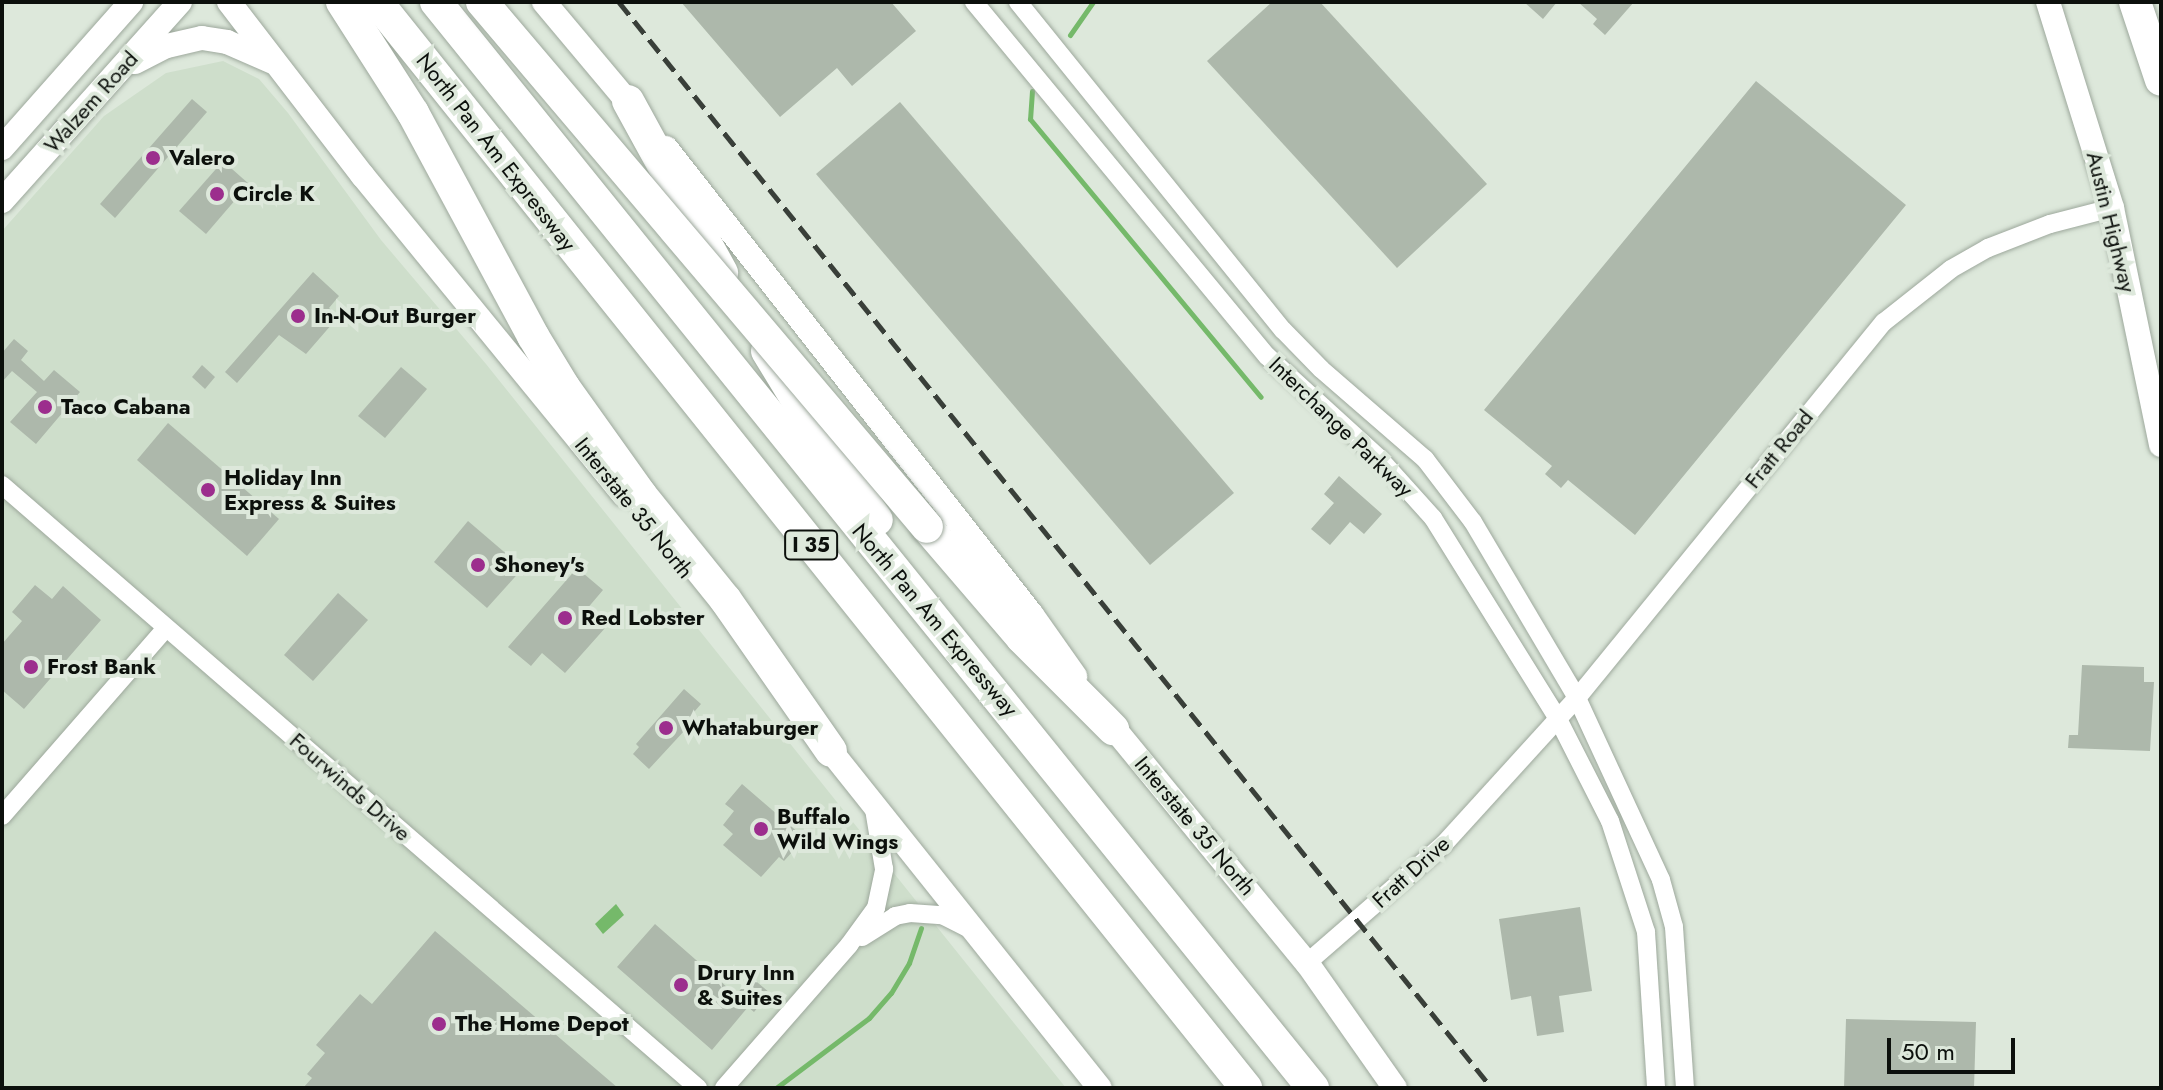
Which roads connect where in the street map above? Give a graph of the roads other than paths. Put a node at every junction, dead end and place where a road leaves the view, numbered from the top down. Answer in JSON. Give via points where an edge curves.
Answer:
{"nodes":[{"id":1,"x":114,"y":2,"type":"edge"},
{"id":2,"x":131,"y":2,"type":"edge"},
{"id":3,"x":180,"y":2,"type":"edge"},
{"id":4,"x":229,"y":2,"type":"edge"},
{"id":5,"x":253,"y":2,"type":"edge"},
{"id":6,"x":342,"y":2,"type":"edge"},
{"id":7,"x":377,"y":2,"type":"edge"},
{"id":8,"x":436,"y":2,"type":"edge"},
{"id":9,"x":482,"y":2,"type":"edge"},
{"id":10,"x":544,"y":2,"type":"edge"},
{"id":11,"x":974,"y":2,"type":"edge"},
{"id":12,"x":1018,"y":2,"type":"edge"},
{"id":13,"x":2048,"y":2,"type":"edge"},
{"id":14,"x":2135,"y":2,"type":"edge"},
{"id":15,"x":91,"y":48,"type":"junction"},
{"id":16,"x":275,"y":63,"type":"junction"},
{"id":17,"x":122,"y":68,"type":"junction"},
{"id":18,"x":2161,"y":80,"type":"edge"},
{"id":19,"x":628,"y":101,"type":"junction"},
{"id":20,"x":2,"y":148,"type":"edge"},
{"id":21,"x":2,"y":201,"type":"edge"},
{"id":22,"x":2112,"y":208,"type":"junction"},
{"id":23,"x":2161,"y":445,"type":"edge"},
{"id":24,"x":2,"y":485,"type":"edge"},
{"id":25,"x":166,"y":628,"type":"junction"},
{"id":26,"x":1577,"y":698,"type":"junction"},
{"id":27,"x":1558,"y":719,"type":"junction"},
{"id":28,"x":1113,"y":729,"type":"junction"},
{"id":29,"x":1030,"y":734,"type":"junction"},
{"id":30,"x":831,"y":751,"type":"junction"},
{"id":31,"x":1509,"y":774,"type":"joint"},
{"id":32,"x":872,"y":802,"type":"junction"},
{"id":33,"x":2,"y":816,"type":"edge"},
{"id":34,"x":978,"y":932,"type":"junction"},
{"id":35,"x":849,"y":945,"type":"junction"},
{"id":36,"x":1307,"y":963,"type":"junction"},
{"id":37,"x":698,"y":1088,"type":"edge"},
{"id":38,"x":724,"y":1088,"type":"edge"},
{"id":39,"x":1100,"y":1088,"type":"edge"},
{"id":40,"x":1246,"y":1088,"type":"edge"},
{"id":41,"x":1313,"y":1088,"type":"edge"},
{"id":42,"x":1395,"y":1088,"type":"edge"},
{"id":43,"x":1656,"y":1088,"type":"edge"},
{"id":44,"x":1685,"y":1088,"type":"edge"}],
"edges":[{"from":1,"to":15,"type":"main road"},
{"from":2,"to":15,"type":"main road","name":"Walzem Road"},
{"from":3,"to":17,"type":"main road","name":"Walzem Road"},
{"from":4,"to":16,"type":"main road","name":"Interstate 35 North"},
{"from":5,"to":16,"type":"main road"},
{"from":6,"to":30,"type":"highway","via":[[413,113],[564,387],[725,599]]},
{"from":7,"to":40,"type":"highway","name":"North Pan Am Expressway","number":"I 35"},
{"from":8,"to":29,"type":"highway","name":"North Pan Am Expressway","number":"I 35"},
{"from":9,"to":28,"type":"highway","bridge":true,"via":[[1022,638]]},
{"from":10,"to":19,"type":"main road","name":"Interstate 35 North"},
{"from":11,"to":27,"type":"street","name":"Interchange Parkway","via":[[1267,356],[1379,458],[1433,518]]},
{"from":12,"to":26,"type":"street","name":"Interchange Parkway","via":[[1283,330],[1425,459],[1473,522]]},
{"from":13,"to":22,"type":"main road","name":"Austin Highway"},
{"from":14,"to":18,"type":"highway"},
{"from":15,"to":20,"type":"main road","name":"Walzem Road"},
{"from":16,"to":17,"type":"main road","via":[[227,42],[202,38],[167,46]]},
{"from":16,"to":30,"type":"main road","name":"Interstate 35 North"},
{"from":17,"to":21,"type":"main road","name":"Walzem Road"},
{"from":19,"to":28,"type":"main road","name":"Interstate 35 North","via":[[1032,615]]},
{"from":19,"to":29,"type":"highway","via":[[825,446],[945,605]]},
{"from":22,"to":23,"type":"main road","name":"Austin Highway"},
{"from":22,"to":26,"type":"street","name":"Fratt Road","via":[[1988,248],[1884,322]]},
{"from":24,"to":25,"type":"street","name":"Fourwinds Drive"},
{"from":25,"to":33,"type":"street"},
{"from":25,"to":37,"type":"street","name":"Fourwinds Drive"},
{"from":26,"to":27,"type":"street","name":"Fratt Road"},
{"from":26,"to":44,"type":"street","name":"Interchange Parkway","via":[[1661,880],[1671,916]]},
{"from":27,"to":31,"type":"street","name":"Fratt Road"},
{"from":27,"to":43,"type":"street","name":"Interchange Parkway","via":[[1610,821],[1646,932]]},
{"from":28,"to":36,"type":"main road","name":"Interstate 35 North"},
{"from":29,"to":41,"type":"highway","name":"North Pan Am Expressway","number":"I 35"},
{"from":30,"to":32,"type":"main road","name":"Interstate 35 North"},
{"from":31,"to":36,"type":"street","name":"Fratt Drive","via":[[1444,844]]},
{"from":32,"to":34,"type":"main road","name":"Interstate 35 North"},
{"from":32,"to":35,"type":"street","via":[[882,842],[882,891]]},
{"from":34,"to":35,"type":"street","via":[[942,915],[910,913],[895,916]]},
{"from":34,"to":39,"type":"main road","name":"Interstate 35 North"},
{"from":35,"to":38,"type":"street"},
{"from":36,"to":42,"type":"main road","name":"Interstate 35 North"}]}
